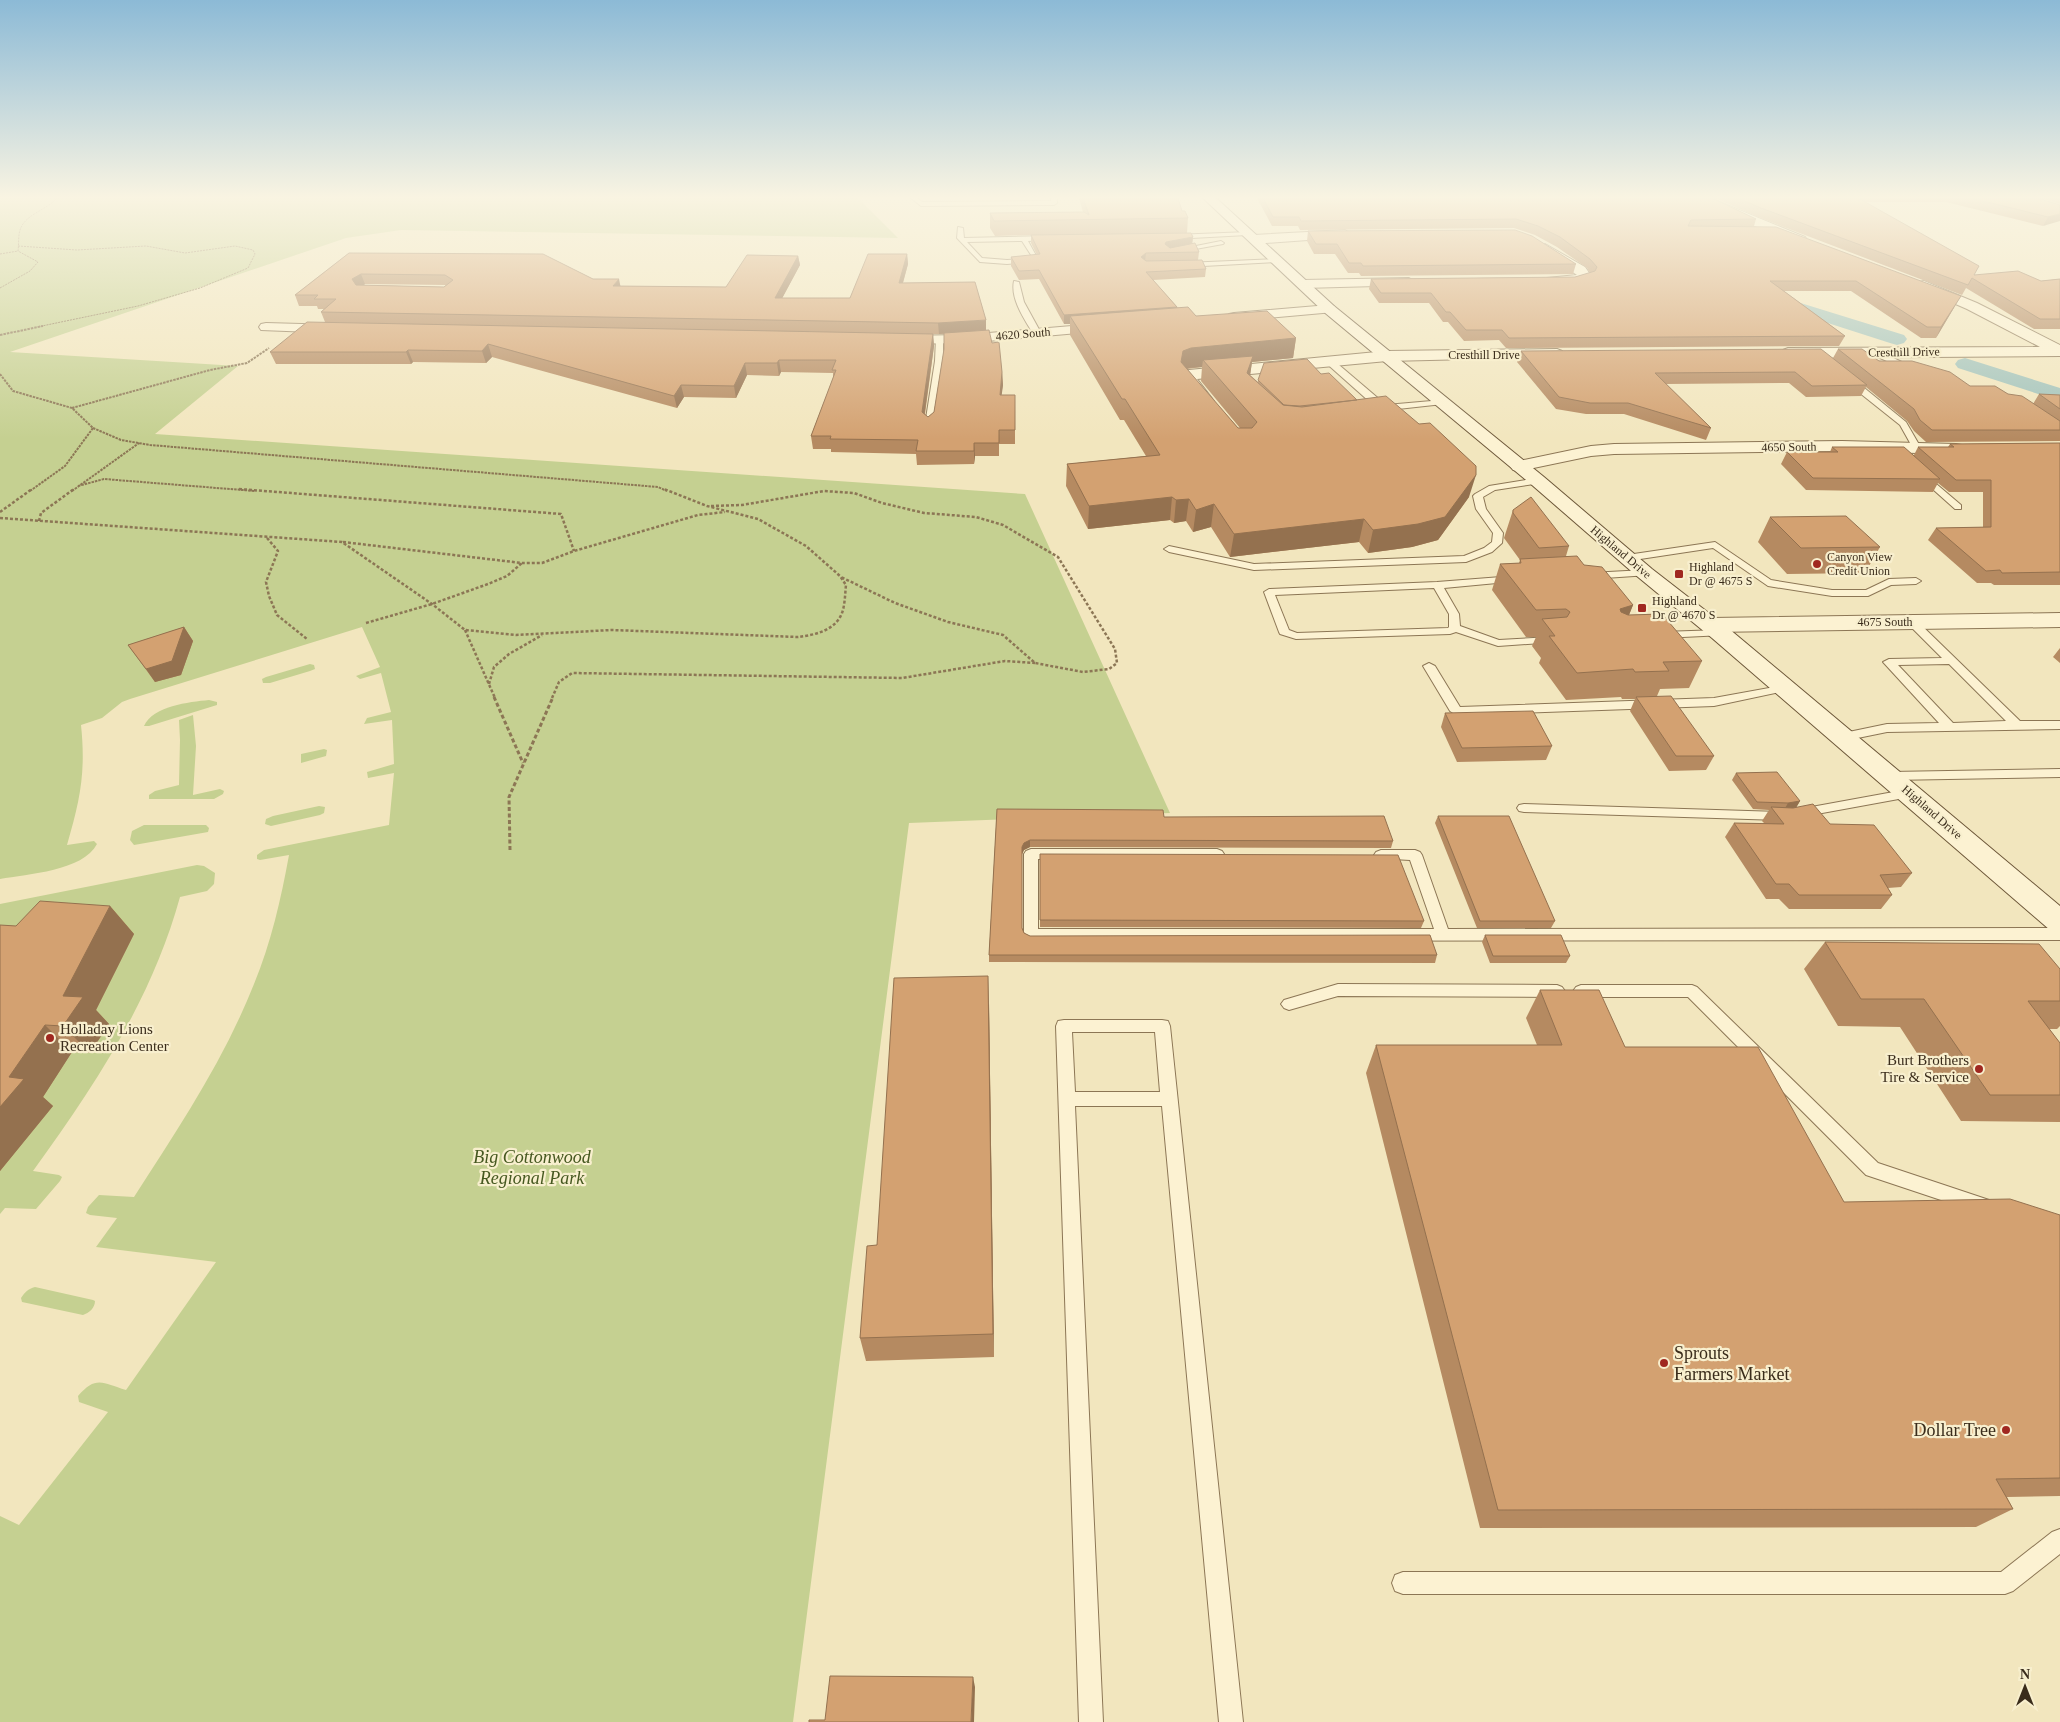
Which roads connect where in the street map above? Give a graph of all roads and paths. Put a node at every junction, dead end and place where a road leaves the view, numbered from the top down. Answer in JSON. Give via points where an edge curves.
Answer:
{"nodes":[{"id":1,"x":17,"y":278,"type":"edge"},
{"id":2,"x":223,"y":278,"type":"edge"},
{"id":3,"x":1297,"y":278,"type":"edge"},
{"id":4,"x":1581,"y":278,"type":"edge"},
{"id":5,"x":1542,"y":281,"type":"edge"},
{"id":6,"x":1912,"y":281,"type":"edge"},
{"id":7,"x":1016,"y":282,"type":"edge"},
{"id":8,"x":1425,"y":282,"type":"edge"},
{"id":9,"x":1303,"y":284,"type":"junction"},
{"id":10,"x":0,"y":288,"type":"edge"},
{"id":11,"x":1330,"y":309,"type":"junction"},
{"id":12,"x":1218,"y":318,"type":"edge"},
{"id":13,"x":1122,"y":326,"type":"edge"},
{"id":14,"x":266,"y":327,"type":"dead end"},
{"id":15,"x":295,"y":328,"type":"junction"},
{"id":16,"x":350,"y":329,"type":"edge"},
{"id":17,"x":1037,"y":333,"type":"junction"},
{"id":18,"x":0,"y":335,"type":"edge"},
{"id":19,"x":880,"y":340,"type":"edge"},
{"id":20,"x":939,"y":340,"type":"junction"},
{"id":21,"x":2059,"y":351,"type":"edge"},
{"id":22,"x":1815,"y":352,"type":"junction"},
{"id":23,"x":1874,"y":352,"type":"junction"},
{"id":24,"x":1776,"y":353,"type":"edge"},
{"id":25,"x":1569,"y":354,"type":"edge"},
{"id":26,"x":1387,"y":356,"type":"junction"},
{"id":27,"x":1329,"y":361,"type":"junction"},
{"id":28,"x":1830,"y":364,"type":"edge"},
{"id":29,"x":1919,"y":370,"type":"edge"},
{"id":30,"x":0,"y":374,"type":"edge"},
{"id":31,"x":1845,"y":376,"type":"edge"},
{"id":32,"x":1443,"y":402,"type":"junction"},
{"id":33,"x":72,"y":408,"type":"junction"},
{"id":34,"x":1384,"y":408,"type":"junction"},
{"id":35,"x":1376,"y":414,"type":"edge"},
{"id":36,"x":1219,"y":416,"type":"edge"},
{"id":37,"x":929,"y":425,"type":"edge"},
{"id":38,"x":93,"y":428,"type":"junction"},
{"id":39,"x":139,"y":443,"type":"junction"},
{"id":40,"x":1975,"y":449,"type":"edge"},
{"id":41,"x":1910,"y":457,"type":"junction"},
{"id":42,"x":1519,"y":466,"type":"junction"},
{"id":43,"x":1538,"y":482,"type":"junction"},
{"id":44,"x":78,"y":486,"type":"junction"},
{"id":45,"x":707,"y":506,"type":"junction"},
{"id":46,"x":1958,"y":507,"type":"dead end"},
{"id":47,"x":0,"y":512,"type":"edge"},
{"id":48,"x":728,"y":512,"type":"junction"},
{"id":49,"x":0,"y":518,"type":"edge"},
{"id":50,"x":39,"y":522,"type":"junction"},
{"id":51,"x":267,"y":537,"type":"junction"},
{"id":52,"x":342,"y":542,"type":"junction"},
{"id":53,"x":1169,"y":549,"type":"dead end"},
{"id":54,"x":574,"y":551,"type":"junction"},
{"id":55,"x":1627,"y":558,"type":"junction"},
{"id":56,"x":522,"y":564,"type":"junction"},
{"id":57,"x":1644,"y":573,"type":"junction"},
{"id":58,"x":840,"y":576,"type":"junction"},
{"id":59,"x":1583,"y":576,"type":"edge"},
{"id":60,"x":1525,"y":578,"type":"edge"},
{"id":61,"x":1916,"y":581,"type":"dead end"},
{"id":62,"x":1768,"y":584,"type":"joint"},
{"id":63,"x":1437,"y":585,"type":"junction"},
{"id":64,"x":432,"y":604,"type":"junction"},
{"id":65,"x":2060,"y":620,"type":"edge"},
{"id":66,"x":1912,"y":622,"type":"junction"},
{"id":67,"x":366,"y":623,"type":"dead end"},
{"id":68,"x":1456,"y":628,"type":"junction"},
{"id":69,"x":1715,"y":629,"type":"junction"},
{"id":70,"x":465,"y":630,"type":"junction"},
{"id":71,"x":545,"y":634,"type":"junction"},
{"id":72,"x":1652,"y":636,"type":"edge"},
{"id":73,"x":307,"y":640,"type":"dead end"},
{"id":74,"x":1552,"y":640,"type":"edge"},
{"id":75,"x":1951,"y":661,"type":"junction"},
{"id":76,"x":1036,"y":663,"type":"junction"},
{"id":77,"x":1429,"y":666,"type":"dead end"},
{"id":78,"x":489,"y":685,"type":"junction"},
{"id":79,"x":1785,"y":688,"type":"junction"},
{"id":80,"x":1948,"y":725,"type":"junction"},
{"id":81,"x":2017,"y":725,"type":"junction"},
{"id":82,"x":2060,"y":725,"type":"edge"},
{"id":83,"x":1844,"y":737,"type":"junction"},
{"id":84,"x":523,"y":763,"type":"junction"},
{"id":85,"x":2060,"y":773,"type":"edge"},
{"id":86,"x":1891,"y":776,"type":"junction"},
{"id":87,"x":1910,"y":793,"type":"junction"},
{"id":88,"x":1524,"y":808,"type":"dead end"},
{"id":89,"x":510,"y":850,"type":"dead end"},
{"id":90,"x":1228,"y":854,"type":"edge"},
{"id":91,"x":1366,"y":855,"type":"edge"},
{"id":92,"x":2060,"y":922,"type":"edge"},
{"id":93,"x":2060,"y":934,"type":"edge"},
{"id":94,"x":1442,"y":935,"type":"junction"},
{"id":95,"x":1289,"y":1004,"type":"dead end"},
{"id":96,"x":1169,"y":1098,"type":"junction"},
{"id":97,"x":1068,"y":1099,"type":"junction"},
{"id":98,"x":1994,"y":1210,"type":"edge"},
{"id":99,"x":2060,"y":1540,"type":"edge"},
{"id":100,"x":1403,"y":1583,"type":"dead end"},
{"id":101,"x":1091,"y":1722,"type":"edge"},
{"id":102,"x":1231,"y":1722,"type":"edge"}],
"edges":[{"from":1,"to":10,"type":"path"},
{"from":2,"to":18,"type":"path","via":[[138,306]]},
{"from":3,"to":9,"type":"street","name":"Highland Drive"},
{"from":4,"to":5,"type":"street"},
{"from":6,"to":21,"type":"street","via":[[1972,306]]},
{"from":7,"to":17,"type":"lane","via":[[1021,305]]},
{"from":8,"to":9,"type":"street"},
{"from":9,"to":11,"type":"street","name":"Highland Drive"},
{"from":11,"to":12,"type":"street"},
{"from":11,"to":26,"type":"street","name":"Highland Drive"},
{"from":13,"to":17,"type":"street","name":"4620 South"},
{"from":14,"to":15,"type":"street"},
{"from":15,"to":16,"type":"street"},
{"from":15,"to":33,"type":"path","via":[[246,363]]},
{"from":17,"to":20,"type":"street","name":"4620 South"},
{"from":19,"to":20,"type":"street","name":"4620 South"},
{"from":20,"to":37,"type":"lane"},
{"from":21,"to":23,"type":"street","name":"Cresthill Drive"},
{"from":22,"to":23,"type":"street","name":"Cresthill Drive"},
{"from":22,"to":24,"type":"street","name":"Cresthill Drive"},
{"from":22,"to":28,"type":"lane"},
{"from":23,"to":29,"type":"lane"},
{"from":25,"to":26,"type":"street","name":"Cresthill Drive"},
{"from":26,"to":27,"type":"street","name":"Cresthill Drive"},
{"from":26,"to":32,"type":"street","name":"Highland Drive"},
{"from":27,"to":34,"type":"lane"},
{"from":27,"to":36,"type":"street","name":"Cresthill Drive","via":[[1257,372],[1188,375],[1189,381]]},
{"from":30,"to":33,"type":"path","via":[[13,391]]},
{"from":31,"to":41,"type":"lane","via":[[1903,424]]},
{"from":32,"to":34,"type":"lane"},
{"from":32,"to":42,"type":"street","name":"Highland Drive"},
{"from":33,"to":38,"type":"path"},
{"from":34,"to":35,"type":"lane"},
{"from":38,"to":39,"type":"path","via":[[121,440]]},
{"from":38,"to":47,"type":"path","via":[[65,466]]},
{"from":39,"to":44,"type":"path"},
{"from":39,"to":45,"type":"path","via":[[658,487]]},
{"from":40,"to":41,"type":"street","name":"4650 South"},
{"from":41,"to":42,"type":"street","name":"4650 South","via":[[1890,446],[1614,449],[1591,450]]},
{"from":41,"to":46,"type":"lane"},
{"from":42,"to":43,"type":"street","name":"Highland Drive"},
{"from":43,"to":53,"type":"lane","via":[[1492,488],[1478,496],[1481,509],[1498,532],[1497,543],[1466,559],[1254,566]]},
{"from":43,"to":55,"type":"street","name":"Highland Drive"},
{"from":44,"to":50,"type":"path","via":[[41,513]]},
{"from":44,"to":54,"type":"path","via":[[104,479],[561,514]]},
{"from":45,"to":48,"type":"path"},
{"from":45,"to":76,"type":"path","via":[[742,505],[824,491],[854,493],[924,513],[976,517],[1003,526],[1058,557],[1115,650],[1117,662],[1109,669],[1083,672]]},
{"from":48,"to":54,"type":"path","via":[[698,515]]},
{"from":48,"to":58,"type":"path","via":[[758,520],[806,546]]},
{"from":49,"to":50,"type":"path"},
{"from":50,"to":51,"type":"path"},
{"from":51,"to":52,"type":"path"},
{"from":51,"to":73,"type":"path","via":[[278,551],[266,582],[268,596],[277,615]]},
{"from":52,"to":56,"type":"path"},
{"from":52,"to":64,"type":"path"},
{"from":54,"to":56,"type":"path","via":[[542,564]]},
{"from":55,"to":57,"type":"street","name":"Highland Drive"},
{"from":55,"to":62,"type":"lane","via":[[1715,544]]},
{"from":56,"to":64,"type":"path","via":[[507,576]]},
{"from":57,"to":59,"type":"lane"},
{"from":57,"to":69,"type":"street","name":"Highland Drive"},
{"from":58,"to":71,"type":"path","via":[[846,585],[842,614],[829,629],[814,635],[612,630]]},
{"from":58,"to":76,"type":"path","via":[[894,603],[948,622],[1003,635]]},
{"from":60,"to":63,"type":"lane"},
{"from":61,"to":62,"type":"lane","via":[[1889,582],[1868,593],[1832,593]]},
{"from":63,"to":68,"type":"lane","via":[[1454,614]]},
{"from":63,"to":68,"type":"lane","via":[[1269,592],[1284,632],[1296,636],[1450,631]]},
{"from":64,"to":67,"type":"path"},
{"from":64,"to":70,"type":"path"},
{"from":65,"to":66,"type":"street","name":"4675 South"},
{"from":66,"to":69,"type":"street","name":"4675 South"},
{"from":66,"to":75,"type":"lane"},
{"from":68,"to":74,"type":"lane","via":[[1498,643]]},
{"from":69,"to":72,"type":"lane"},
{"from":69,"to":79,"type":"street","name":"Highland Drive"},
{"from":70,"to":71,"type":"path"},
{"from":70,"to":78,"type":"path"},
{"from":71,"to":78,"type":"path","via":[[509,654],[494,667]]},
{"from":75,"to":80,"type":"lane","via":[[1889,662]]},
{"from":75,"to":81,"type":"lane"},
{"from":76,"to":84,"type":"path","via":[[1006,661],[902,678],[572,673],[559,682]]},
{"from":77,"to":79,"type":"lane","via":[[1456,711],[1714,702]]},
{"from":78,"to":84,"type":"path"},
{"from":79,"to":83,"type":"street","name":"Highland Drive"},
{"from":80,"to":81,"type":"lane"},
{"from":80,"to":83,"type":"lane","via":[[1886,728]]},
{"from":81,"to":82,"type":"lane"},
{"from":83,"to":86,"type":"street","name":"Highland Drive"},
{"from":84,"to":89,"type":"path","via":[[509,797]]},
{"from":85,"to":86,"type":"lane"},
{"from":86,"to":87,"type":"street","name":"Highland Drive"},
{"from":87,"to":88,"type":"lane","via":[[1784,816]]},
{"from":87,"to":92,"type":"street","name":"Highland Drive"},
{"from":90,"to":94,"type":"lane","via":[[1031,854],[1031,935]]},
{"from":91,"to":94,"type":"lane","via":[[1415,855]]},
{"from":93,"to":94,"type":"lane"},
{"from":95,"to":98,"type":"lane","via":[[1338,990],[1692,991],[1872,1169]]},
{"from":96,"to":97,"type":"lane"},
{"from":96,"to":97,"type":"lane","via":[[1162,1026],[1064,1026]]},
{"from":96,"to":102,"type":"lane"},
{"from":97,"to":101,"type":"lane"},
{"from":99,"to":100,"type":"lane","via":[[2005,1583]]}]}
